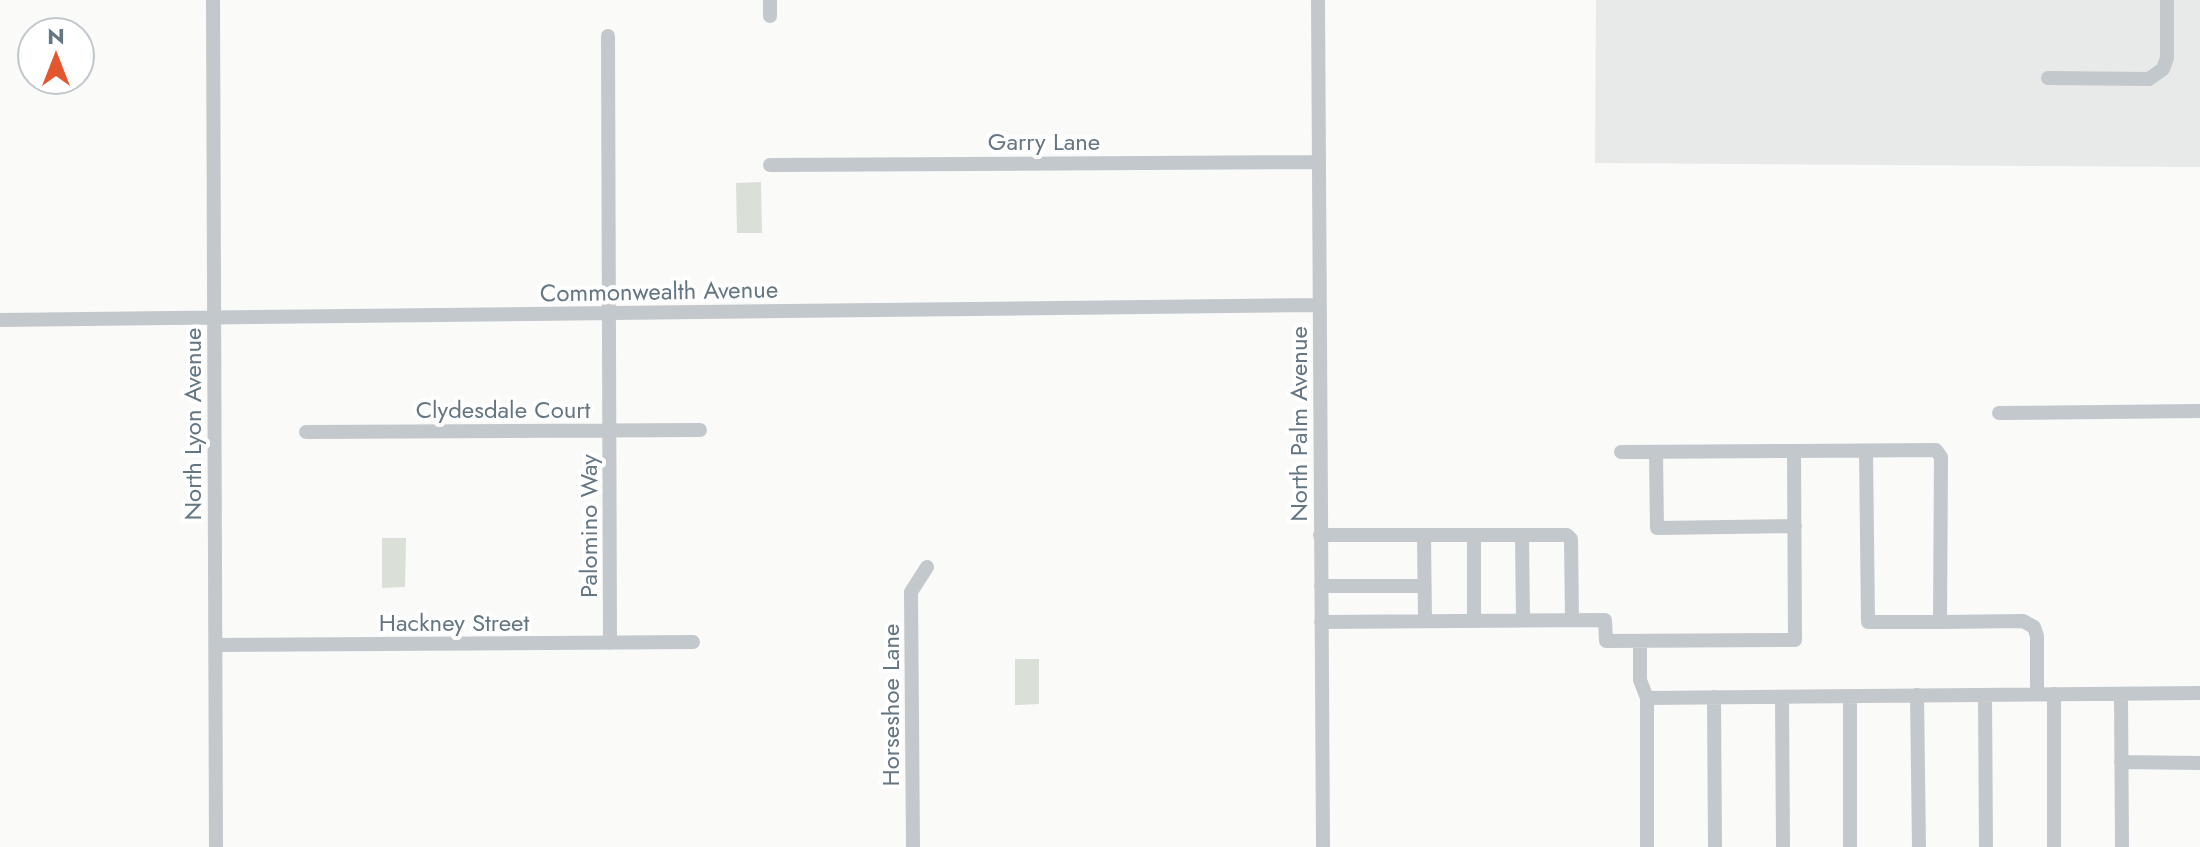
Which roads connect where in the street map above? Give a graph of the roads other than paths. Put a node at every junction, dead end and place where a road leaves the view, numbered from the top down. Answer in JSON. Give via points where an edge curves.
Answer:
{"nodes":[{"id":1,"x":213,"y":0,"type":"edge"},
{"id":2,"x":770,"y":0,"type":"edge"},
{"id":3,"x":1318,"y":0,"type":"edge"},
{"id":4,"x":2167,"y":0,"type":"edge"},
{"id":5,"x":770,"y":16,"type":"dead end"},
{"id":6,"x":608,"y":36,"type":"dead end"},
{"id":7,"x":2048,"y":78,"type":"dead end"},
{"id":8,"x":1318,"y":162,"type":"junction"},
{"id":9,"x":770,"y":165,"type":"dead end"},
{"id":10,"x":1319,"y":305,"type":"junction"},
{"id":11,"x":610,"y":313,"type":"junction"},
{"id":12,"x":214,"y":318,"type":"junction"},
{"id":13,"x":0,"y":320,"type":"edge"},
{"id":14,"x":2200,"y":411,"type":"edge"},
{"id":15,"x":1999,"y":413,"type":"dead end"},
{"id":16,"x":700,"y":430,"type":"dead end"},
{"id":17,"x":610,"y":431,"type":"junction"},
{"id":18,"x":306,"y":432,"type":"dead end"},
{"id":19,"x":1794,"y":451,"type":"junction"},
{"id":20,"x":1866,"y":451,"type":"junction"},
{"id":21,"x":1621,"y":452,"type":"dead end"},
{"id":22,"x":1656,"y":452,"type":"junction"},
{"id":23,"x":1795,"y":526,"type":"junction"},
{"id":24,"x":1320,"y":535,"type":"junction"},
{"id":25,"x":1424,"y":535,"type":"junction"},
{"id":26,"x":1474,"y":535,"type":"junction"},
{"id":27,"x":1522,"y":535,"type":"junction"},
{"id":28,"x":927,"y":567,"type":"dead end"},
{"id":29,"x":1321,"y":586,"type":"junction"},
{"id":30,"x":1424,"y":586,"type":"junction"},
{"id":31,"x":1523,"y":620,"type":"junction"},
{"id":32,"x":1572,"y":620,"type":"junction"},
{"id":33,"x":1425,"y":621,"type":"junction"},
{"id":34,"x":1474,"y":621,"type":"junction"},
{"id":35,"x":1321,"y":622,"type":"junction"},
{"id":36,"x":1940,"y":622,"type":"junction"},
{"id":37,"x":1640,"y":641,"type":"junction"},
{"id":38,"x":693,"y":642,"type":"dead end"},
{"id":39,"x":610,"y":643,"type":"junction"},
{"id":40,"x":215,"y":645,"type":"junction"},
{"id":41,"x":2200,"y":693,"type":"edge"},
{"id":42,"x":2037,"y":694,"type":"junction"},
{"id":43,"x":2054,"y":694,"type":"junction"},
{"id":44,"x":2121,"y":694,"type":"junction"},
{"id":45,"x":1917,"y":695,"type":"junction"},
{"id":46,"x":1985,"y":695,"type":"junction"},
{"id":47,"x":1850,"y":696,"type":"junction"},
{"id":48,"x":1714,"y":697,"type":"junction"},
{"id":49,"x":1782,"y":697,"type":"junction"},
{"id":50,"x":1647,"y":698,"type":"junction"},
{"id":51,"x":2121,"y":762,"type":"junction"},
{"id":52,"x":2200,"y":763,"type":"edge"},
{"id":53,"x":216,"y":847,"type":"edge"},
{"id":54,"x":913,"y":847,"type":"edge"},
{"id":55,"x":1323,"y":847,"type":"edge"},
{"id":56,"x":1647,"y":847,"type":"edge"},
{"id":57,"x":1715,"y":847,"type":"edge"},
{"id":58,"x":1783,"y":847,"type":"edge"},
{"id":59,"x":1850,"y":847,"type":"edge"},
{"id":60,"x":1919,"y":847,"type":"edge"},
{"id":61,"x":1986,"y":847,"type":"edge"},
{"id":62,"x":2054,"y":847,"type":"edge"},
{"id":63,"x":2122,"y":847,"type":"edge"}],
"edges":[{"from":1,"to":12,"type":"street","name":"North Lyon Avenue"},
{"from":2,"to":5,"type":"street"},
{"from":3,"to":8,"type":"street","name":"North Palm Avenue"},
{"from":4,"to":7,"type":"street","via":[[2167,58],[2163,69],[2149,79]]},
{"from":6,"to":11,"type":"street","name":"Palomino Way"},
{"from":8,"to":9,"type":"street","name":"Garry Lane"},
{"from":8,"to":10,"type":"street","name":"North Palm Avenue"},
{"from":10,"to":11,"type":"street","name":"Commonwealth Avenue"},
{"from":10,"to":24,"type":"street","name":"North Palm Avenue"},
{"from":11,"to":12,"type":"street","name":"Commonwealth Avenue"},
{"from":11,"to":17,"type":"street","name":"Palomino Way"},
{"from":12,"to":13,"type":"street","name":"Commonwealth Avenue"},
{"from":12,"to":40,"type":"street","name":"North Lyon Avenue"},
{"from":14,"to":15,"type":"street"},
{"from":16,"to":17,"type":"street","name":"Clydesdale Court"},
{"from":17,"to":18,"type":"street","name":"Clydesdale Court"},
{"from":17,"to":39,"type":"street","name":"Palomino Way"},
{"from":19,"to":20,"type":"street"},
{"from":19,"to":22,"type":"street"},
{"from":19,"to":23,"type":"street"},
{"from":20,"to":36,"type":"street","via":[[1868,622]]},
{"from":20,"to":36,"type":"street","via":[[1936,450],[1941,457]]},
{"from":21,"to":22,"type":"street"},
{"from":22,"to":23,"type":"street","via":[[1657,528]]},
{"from":23,"to":37,"type":"street","via":[[1795,640]]},
{"from":24,"to":25,"type":"street"},
{"from":24,"to":29,"type":"street","name":"North Palm Avenue"},
{"from":25,"to":26,"type":"street"},
{"from":25,"to":30,"type":"street"},
{"from":26,"to":27,"type":"street"},
{"from":26,"to":34,"type":"street"},
{"from":27,"to":31,"type":"street"},
{"from":27,"to":32,"type":"street","via":[[1571,539]]},
{"from":28,"to":54,"type":"street","name":"Horseshoe Lane","via":[[911,592]]},
{"from":29,"to":30,"type":"street"},
{"from":29,"to":35,"type":"street","name":"North Palm Avenue"},
{"from":30,"to":33,"type":"street"},
{"from":31,"to":32,"type":"street"},
{"from":31,"to":34,"type":"street"},
{"from":32,"to":37,"type":"street","via":[[1605,620],[1606,641]]},
{"from":33,"to":34,"type":"street"},
{"from":33,"to":35,"type":"street"},
{"from":35,"to":55,"type":"street","name":"North Palm Avenue"},
{"from":36,"to":42,"type":"street","via":[[2023,621],[2034,627]]},
{"from":37,"to":50,"type":"street","via":[[1640,680]]},
{"from":38,"to":39,"type":"street","name":"Hackney Street"},
{"from":39,"to":40,"type":"street","name":"Hackney Street"},
{"from":40,"to":53,"type":"street","name":"North Lyon Avenue"},
{"from":41,"to":44,"type":"street"},
{"from":42,"to":43,"type":"street"},
{"from":42,"to":46,"type":"street"},
{"from":43,"to":44,"type":"street"},
{"from":43,"to":62,"type":"street"},
{"from":44,"to":51,"type":"street"},
{"from":45,"to":46,"type":"street"},
{"from":45,"to":47,"type":"street"},
{"from":45,"to":60,"type":"street"},
{"from":46,"to":61,"type":"street"},
{"from":47,"to":49,"type":"street"},
{"from":47,"to":59,"type":"street"},
{"from":48,"to":49,"type":"street"},
{"from":48,"to":50,"type":"street"},
{"from":48,"to":57,"type":"street"},
{"from":49,"to":58,"type":"street"},
{"from":50,"to":56,"type":"street"},
{"from":51,"to":52,"type":"street"},
{"from":51,"to":63,"type":"street"}]}
